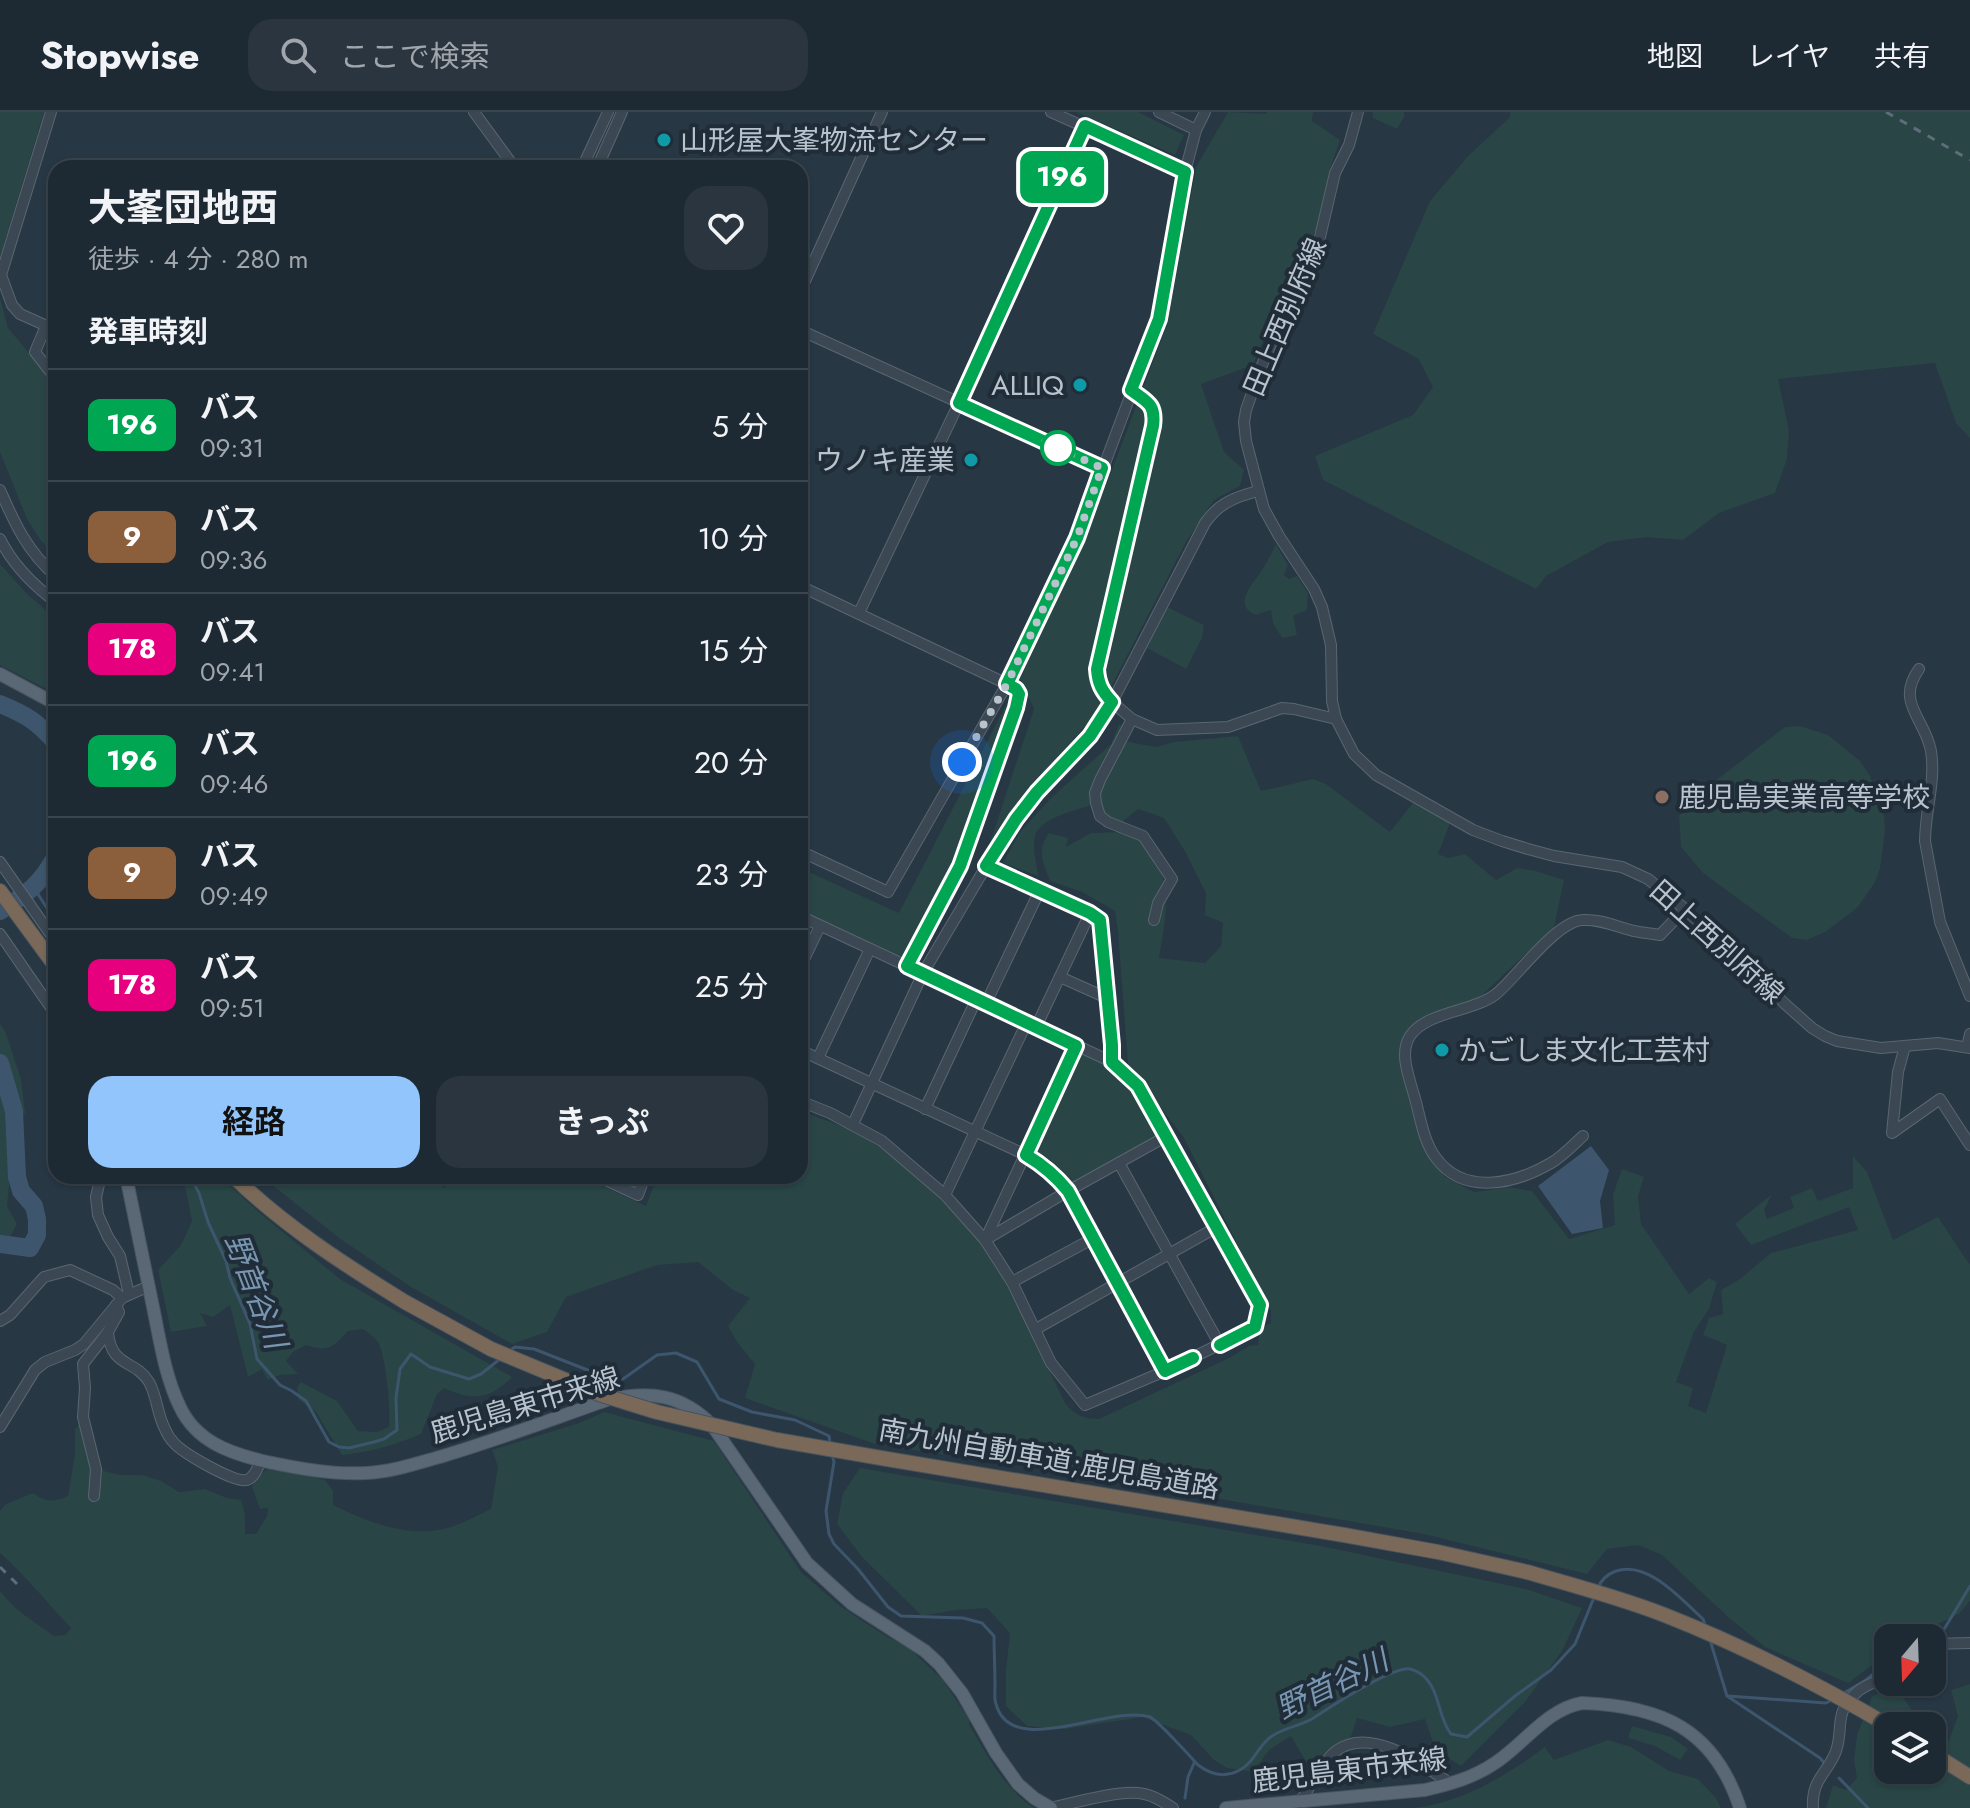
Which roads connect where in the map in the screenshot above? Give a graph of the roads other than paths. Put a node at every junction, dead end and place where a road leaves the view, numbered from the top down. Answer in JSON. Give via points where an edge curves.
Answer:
{"nodes":[{"id":1,"x":51,"y":112,"type":"edge"},
{"id":2,"x":474,"y":112,"type":"edge"},
{"id":3,"x":608,"y":112,"type":"edge"},
{"id":4,"x":622,"y":112,"type":"edge"},
{"id":5,"x":882,"y":112,"type":"edge"},
{"id":6,"x":1051,"y":112,"type":"edge"},
{"id":7,"x":1159,"y":112,"type":"edge"},
{"id":8,"x":1205,"y":112,"type":"edge"},
{"id":9,"x":1358,"y":112,"type":"edge"},
{"id":10,"x":1085,"y":126,"type":"junction"},
{"id":11,"x":1196,"y":130,"type":"junction"},
{"id":12,"x":509,"y":160,"type":"edge"},
{"id":13,"x":586,"y":160,"type":"edge"},
{"id":14,"x":601,"y":160,"type":"edge"},
{"id":15,"x":1185,"y":172,"type":"junction"},
{"id":16,"x":808,"y":274,"type":"edge"},
{"id":17,"x":48,"y":327,"type":"edge"},
{"id":18,"x":48,"y":332,"type":"edge"},
{"id":19,"x":808,"y":334,"type":"edge"},
{"id":20,"x":48,"y":369,"type":"edge"},
{"id":21,"x":1131,"y":390,"type":"junction"},
{"id":22,"x":959,"y":403,"type":"junction"},
{"id":23,"x":1102,"y":468,"type":"junction"},
{"id":24,"x":0,"y":490,"type":"edge"},
{"id":25,"x":1258,"y":491,"type":"junction"},
{"id":26,"x":0,"y":539,"type":"edge"},
{"id":27,"x":48,"y":570,"type":"edge"},
{"id":28,"x":808,"y":590,"type":"edge"},
{"id":29,"x":48,"y":596,"type":"edge"},
{"id":30,"x":859,"y":613,"type":"junction"},
{"id":31,"x":1919,"y":669,"type":"dead end"},
{"id":32,"x":0,"y":674,"type":"edge"},
{"id":33,"x":1007,"y":684,"type":"junction"},
{"id":34,"x":48,"y":700,"type":"edge"},
{"id":35,"x":1112,"y":702,"type":"junction"},
{"id":36,"x":1132,"y":719,"type":"junction"},
{"id":37,"x":1336,"y":719,"type":"junction"},
{"id":38,"x":808,"y":855,"type":"edge"},
{"id":39,"x":0,"y":862,"type":"edge"},
{"id":40,"x":986,"y":866,"type":"junction"},
{"id":41,"x":1040,"y":890,"type":"junction"},
{"id":42,"x":0,"y":891,"type":"edge"},
{"id":43,"x":1685,"y":909,"type":"junction"},
{"id":44,"x":1090,"y":913,"type":"junction"},
{"id":45,"x":808,"y":920,"type":"edge"},
{"id":46,"x":1154,"y":920,"type":"dead end"},
{"id":47,"x":820,"y":926,"type":"junction"},
{"id":48,"x":48,"y":931,"type":"edge"},
{"id":49,"x":0,"y":934,"type":"edge"},
{"id":50,"x":870,"y":949,"type":"junction"},
{"id":51,"x":808,"y":951,"type":"edge"},
{"id":52,"x":48,"y":956,"type":"edge"},
{"id":53,"x":907,"y":966,"type":"junction"},
{"id":54,"x":923,"y":973,"type":"junction"},
{"id":55,"x":1060,"y":977,"type":"junction"},
{"id":56,"x":1970,"y":996,"type":"edge"},
{"id":57,"x":1107,"y":998,"type":"junction"},
{"id":58,"x":981,"y":1001,"type":"junction"},
{"id":59,"x":48,"y":1003,"type":"edge"},
{"id":60,"x":1032,"y":1024,"type":"junction"},
{"id":61,"x":1970,"y":1034,"type":"edge"},
{"id":62,"x":1076,"y":1046,"type":"junction"},
{"id":63,"x":1905,"y":1046,"type":"junction"},
{"id":64,"x":1968,"y":1047,"type":"edge"},
{"id":65,"x":808,"y":1054,"type":"edge"},
{"id":66,"x":818,"y":1058,"type":"junction"},
{"id":67,"x":1112,"y":1062,"type":"junction"},
{"id":68,"x":871,"y":1084,"type":"junction"},
{"id":69,"x":808,"y":1104,"type":"edge"},
{"id":70,"x":925,"y":1109,"type":"junction"},
{"id":71,"x":853,"y":1124,"type":"junction"},
{"id":72,"x":975,"y":1132,"type":"junction"},
{"id":73,"x":1167,"y":1136,"type":"junction"},
{"id":74,"x":1583,"y":1136,"type":"dead end"},
{"id":75,"x":1970,"y":1145,"type":"edge"},
{"id":76,"x":1026,"y":1155,"type":"junction"},
{"id":77,"x":1119,"y":1163,"type":"junction"},
{"id":78,"x":99,"y":1184,"type":"edge"},
{"id":79,"x":128,"y":1184,"type":"edge"},
{"id":80,"x":242,"y":1184,"type":"edge"},
{"id":81,"x":614,"y":1184,"type":"edge"},
{"id":82,"x":642,"y":1184,"type":"edge"},
{"id":83,"x":1068,"y":1191,"type":"junction"},
{"id":84,"x":945,"y":1195,"type":"junction"},
{"id":85,"x":1217,"y":1227,"type":"junction"},
{"id":86,"x":1094,"y":1238,"type":"junction"},
{"id":87,"x":985,"y":1240,"type":"junction"},
{"id":88,"x":1169,"y":1254,"type":"junction"},
{"id":89,"x":1012,"y":1282,"type":"junction"},
{"id":90,"x":1117,"y":1283,"type":"junction"},
{"id":91,"x":149,"y":1286,"type":"junction"},
{"id":92,"x":122,"y":1299,"type":"junction"},
{"id":93,"x":0,"y":1321,"type":"edge"},
{"id":94,"x":1036,"y":1329,"type":"junction"},
{"id":95,"x":108,"y":1332,"type":"junction"},
{"id":96,"x":1220,"y":1345,"type":"junction"},
{"id":97,"x":1165,"y":1371,"type":"junction"},
{"id":98,"x":2,"y":1420,"type":"edge"},
{"id":99,"x":261,"y":1460,"type":"junction"},
{"id":100,"x":94,"y":1496,"type":"dead end"},
{"id":101,"x":1970,"y":1643,"type":"edge"},
{"id":102,"x":1946,"y":1644,"type":"edge"},
{"id":103,"x":1874,"y":1684,"type":"edge"},
{"id":104,"x":1874,"y":1717,"type":"edge"},
{"id":105,"x":1946,"y":1762,"type":"edge"},
{"id":106,"x":1970,"y":1777,"type":"edge"},
{"id":107,"x":1451,"y":1784,"type":"junction"},
{"id":108,"x":1298,"y":1804,"type":"edge"},
{"id":109,"x":1050,"y":1808,"type":"edge"},
{"id":110,"x":1173,"y":1808,"type":"edge"},
{"id":111,"x":1226,"y":1808,"type":"edge"},
{"id":112,"x":1740,"y":1808,"type":"edge"},
{"id":113,"x":1813,"y":1808,"type":"edge"}],
"edges":[{"from":1,"to":17,"type":"street","via":[[1,275],[20,314]]},
{"from":2,"to":12,"type":"street"},
{"from":3,"to":13,"type":"street"},
{"from":4,"to":14,"type":"street"},
{"from":5,"to":16,"type":"street"},
{"from":6,"to":10,"type":"street"},
{"from":7,"to":11,"type":"street"},
{"from":8,"to":11,"type":"street"},
{"from":9,"to":25,"type":"street","name":"田上西別府線","via":[[1335,173],[1320,237],[1246,410],[1246,441]]},
{"from":10,"to":15,"type":"street"},
{"from":10,"to":22,"type":"street"},
{"from":11,"to":15,"type":"street"},
{"from":15,"to":21,"type":"street","via":[[1159,319]]},
{"from":18,"to":20,"type":"street","via":[[35,352]]},
{"from":19,"to":22,"type":"street"},
{"from":21,"to":23,"type":"street"},
{"from":21,"to":35,"type":"street","via":[[1151,405],[1155,415],[1097,669],[1102,692]]},
{"from":22,"to":23,"type":"street"},
{"from":22,"to":30,"type":"street"},
{"from":23,"to":33,"type":"street","via":[[1077,538]]},
{"from":24,"to":27,"type":"street","via":[[29,548]]},
{"from":25,"to":35,"type":"street","via":[[1222,504],[1205,523]]},
{"from":25,"to":37,"type":"street","name":"田上西別府線","via":[[1322,607],[1331,645]]},
{"from":26,"to":29,"type":"street","via":[[18,568]]},
{"from":28,"to":30,"type":"street"},
{"from":30,"to":33,"type":"street"},
{"from":31,"to":56,"type":"street","via":[[1909,690],[1931,749],[1925,841],[1940,922]]},
{"from":32,"to":34,"type":"main road"},
{"from":33,"to":38,"type":"street","via":[[888,892]]},
{"from":33,"to":53,"type":"street","via":[[1019,694],[1016,708],[960,866]]},
{"from":35,"to":36,"type":"street"},
{"from":35,"to":40,"type":"street","via":[[1090,736],[1016,819]]},
{"from":36,"to":37,"type":"street","via":[[1157,730],[1228,727],[1282,708]]},
{"from":36,"to":46,"type":"street","via":[[1100,780],[1096,803],[1108,822],[1143,836],[1172,879]]},
{"from":37,"to":43,"type":"street","name":"田上西別府線","via":[[1354,754],[1376,775],[1473,830],[1554,856],[1622,867],[1648,879]]},
{"from":39,"to":48,"type":"street"},
{"from":40,"to":41,"type":"street"},
{"from":40,"to":54,"type":"street"},
{"from":41,"to":44,"type":"street"},
{"from":41,"to":58,"type":"street"},
{"from":42,"to":52,"type":"highway"},
{"from":43,"to":63,"type":"street","name":"田上西別府線","via":[[1812,1028],[1858,1046]]},
{"from":43,"to":74,"type":"street","via":[[1660,935],[1579,920],[1563,928],[1495,996],[1419,1025],[1408,1039],[1405,1064],[1429,1146],[1451,1174],[1472,1183],[1508,1182],[1552,1163]]},
{"from":44,"to":55,"type":"street"},
{"from":44,"to":57,"type":"street","via":[[1100,920]]},
{"from":45,"to":47,"type":"street"},
{"from":47,"to":50,"type":"street"},
{"from":47,"to":51,"type":"street"},
{"from":49,"to":59,"type":"street"},
{"from":50,"to":53,"type":"street"},
{"from":50,"to":66,"type":"street"},
{"from":53,"to":54,"type":"street"},
{"from":54,"to":58,"type":"street"},
{"from":54,"to":68,"type":"street"},
{"from":55,"to":57,"type":"street"},
{"from":55,"to":60,"type":"street"},
{"from":57,"to":67,"type":"street"},
{"from":58,"to":60,"type":"street"},
{"from":58,"to":70,"type":"street"},
{"from":60,"to":62,"type":"street"},
{"from":60,"to":72,"type":"street"},
{"from":61,"to":64,"type":"street"},
{"from":62,"to":67,"type":"street"},
{"from":62,"to":76,"type":"street"},
{"from":63,"to":64,"type":"street","name":"田上西別府線"},
{"from":63,"to":75,"type":"street","via":[[1892,1133],[1940,1099]]},
{"from":65,"to":66,"type":"street"},
{"from":66,"to":68,"type":"street"},
{"from":67,"to":73,"type":"street","via":[[1138,1086]]},
{"from":68,"to":70,"type":"street"},
{"from":68,"to":71,"type":"street"},
{"from":69,"to":71,"type":"street"},
{"from":70,"to":72,"type":"street"},
{"from":71,"to":84,"type":"street","via":[[882,1141]]},
{"from":72,"to":76,"type":"street"},
{"from":72,"to":84,"type":"street"},
{"from":73,"to":77,"type":"street"},
{"from":73,"to":85,"type":"street"},
{"from":76,"to":83,"type":"street"},
{"from":76,"to":87,"type":"street"},
{"from":77,"to":83,"type":"street"},
{"from":77,"to":88,"type":"street"},
{"from":78,"to":92,"type":"street","via":[[98,1215],[120,1256]]},
{"from":79,"to":91,"type":"main road","name":"鹿児島東市来線"},
{"from":80,"to":104,"type":"highway","name":"南九州自動車道;鹿児島道路","bridge":true,"via":[[345,1265],[405,1302],[491,1349],[599,1394],[777,1440],[1344,1535],[1527,1572],[1661,1614],[1749,1651]]},
{"from":81,"to":82,"type":"street","via":[[638,1195]]},
{"from":83,"to":86,"type":"street"},
{"from":83,"to":87,"type":"street"},
{"from":84,"to":87,"type":"street"},
{"from":85,"to":88,"type":"street"},
{"from":85,"to":96,"type":"street","via":[[1260,1305],[1255,1327]]},
{"from":86,"to":89,"type":"street"},
{"from":86,"to":90,"type":"street"},
{"from":87,"to":89,"type":"street"},
{"from":88,"to":90,"type":"street"},
{"from":88,"to":96,"type":"street"},
{"from":89,"to":94,"type":"street"},
{"from":90,"to":94,"type":"street"},
{"from":90,"to":97,"type":"street"},
{"from":91,"to":92,"type":"street"},
{"from":91,"to":99,"type":"main road","name":"鹿児島東市来線","via":[[180,1409],[203,1438]]},
{"from":92,"to":93,"type":"street","via":[[70,1270],[44,1277]]},
{"from":92,"to":95,"type":"street"},
{"from":92,"to":98,"type":"street","via":[[84,1344],[35,1370]]},
{"from":94,"to":97,"type":"street","via":[[1051,1363],[1085,1405]]},
{"from":95,"to":99,"type":"street","via":[[118,1358],[151,1384],[174,1443],[237,1479],[247,1480]]},
{"from":95,"to":100,"type":"street","via":[[83,1364],[83,1417],[96,1469]]},
{"from":96,"to":97,"type":"street"},
{"from":99,"to":109,"type":"main road","name":"鹿児島東市来線","via":[[345,1473],[389,1471],[610,1399],[651,1394],[687,1405],[712,1425],[807,1563],[852,1604],[939,1664],[1018,1784]]},
{"from":101,"to":102,"type":"street"},
{"from":103,"to":113,"type":"street","via":[[1855,1693],[1841,1713],[1836,1752],[1814,1790]]},
{"from":105,"to":106,"type":"highway"},
{"from":107,"to":108,"type":"main road","name":"鹿児島東市来線"},
{"from":107,"to":108,"type":"street","via":[[1399,1751],[1362,1743],[1337,1750]]},
{"from":107,"to":112,"type":"main road","name":"鹿児島東市来線","via":[[1497,1762],[1564,1708],[1593,1703],[1645,1712],[1686,1729],[1723,1768]]},
{"from":108,"to":111,"type":"main road","name":"鹿児島東市来線"},
{"from":109,"to":110,"type":"street","via":[[1138,1793]]}]}
